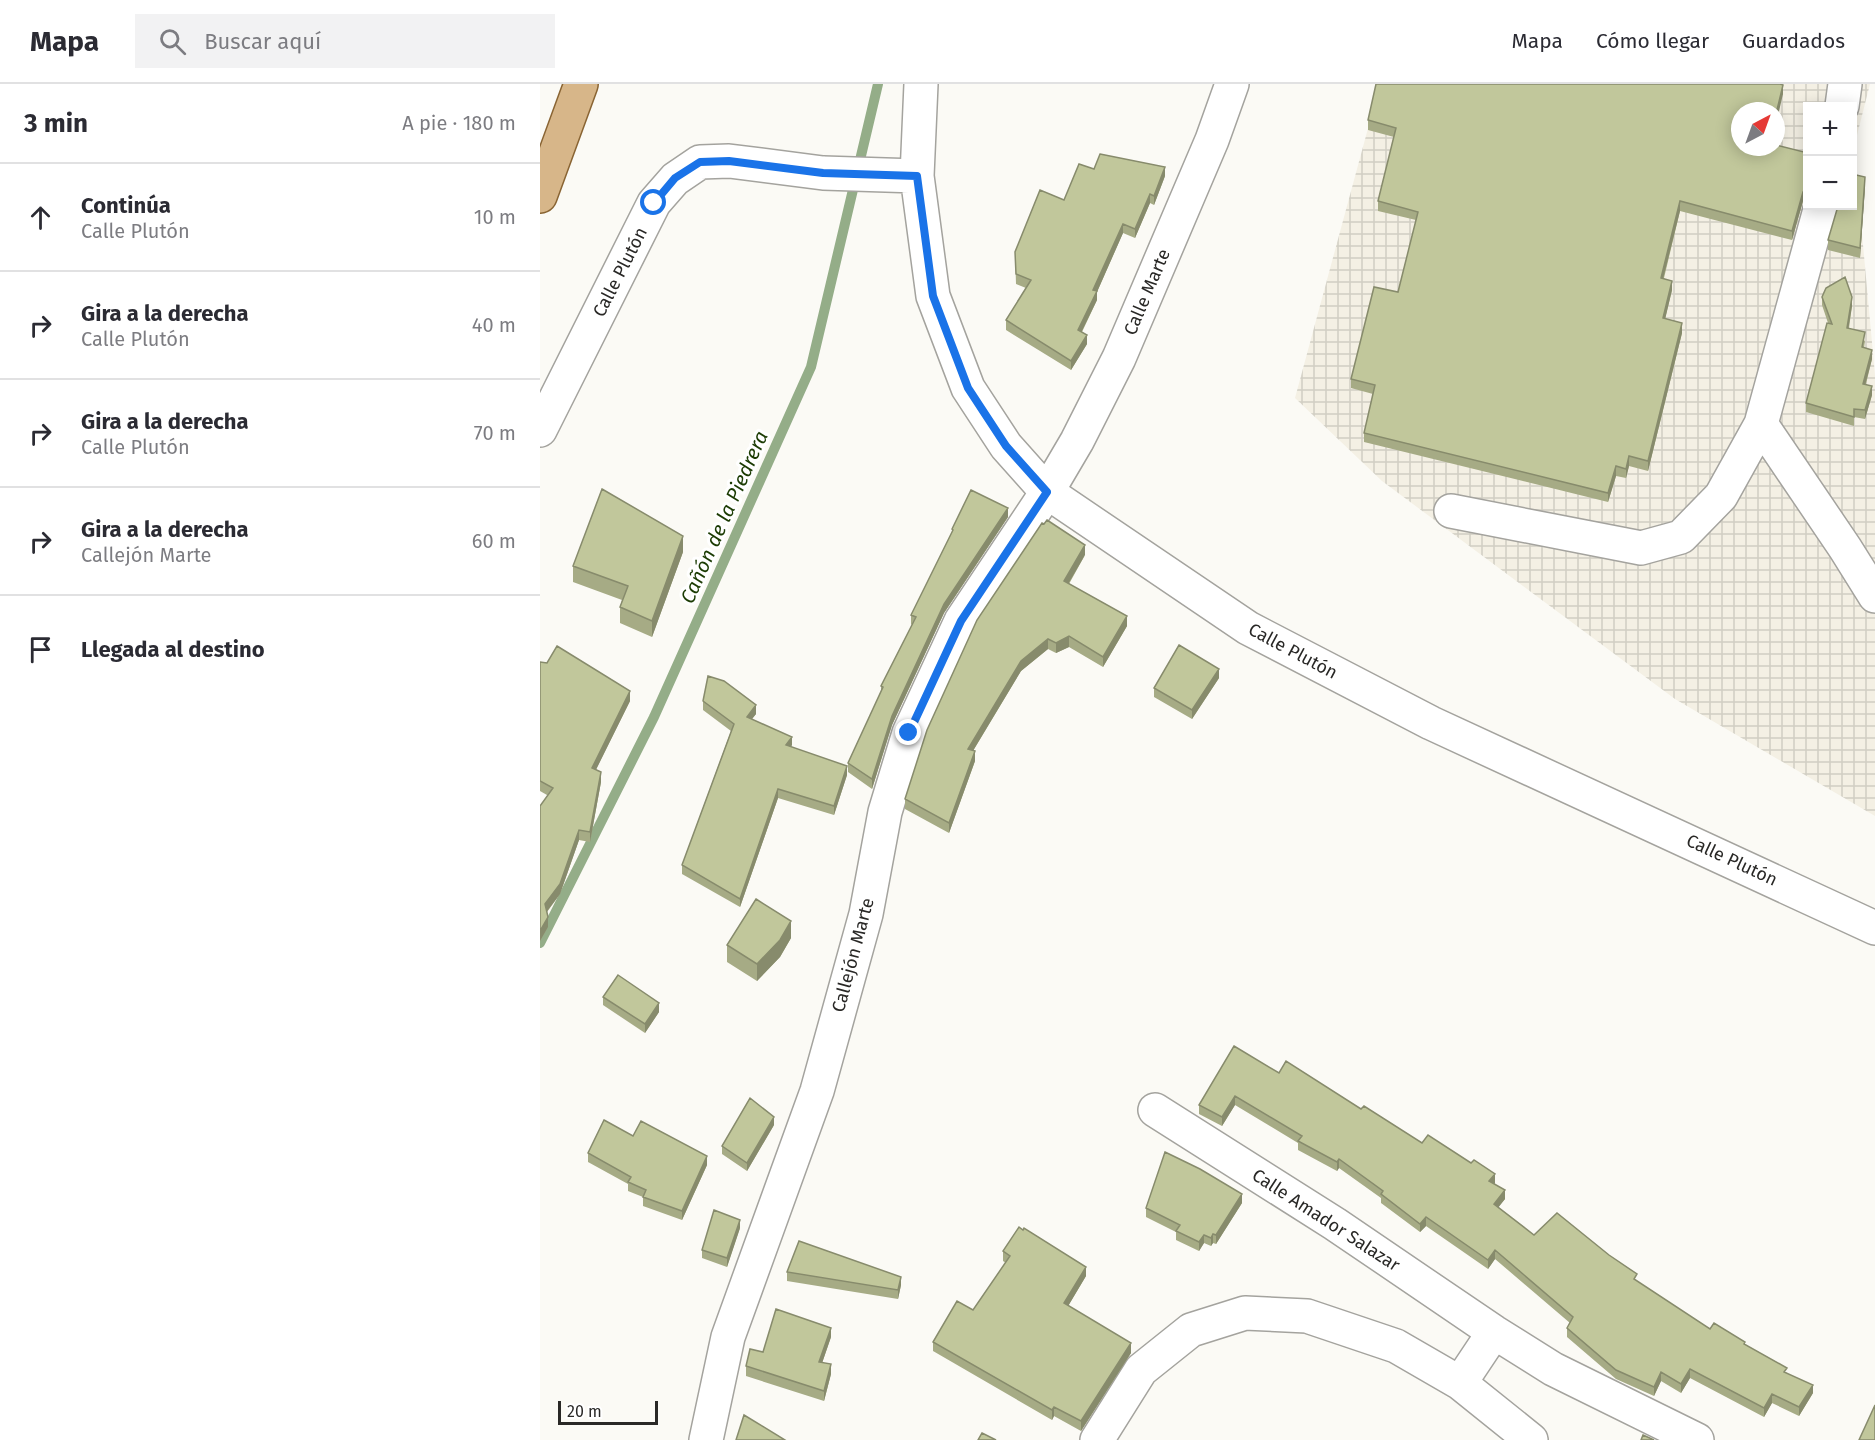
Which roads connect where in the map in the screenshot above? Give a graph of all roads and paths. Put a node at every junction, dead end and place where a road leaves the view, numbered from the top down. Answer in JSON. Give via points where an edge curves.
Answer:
{"nodes":[{"id":1,"x":581,"y":84,"type":"edge"},
{"id":2,"x":921,"y":84,"type":"edge"},
{"id":3,"x":1232,"y":84,"type":"edge"},
{"id":4,"x":1845,"y":84,"type":"edge"},
{"id":5,"x":1843,"y":102,"type":"edge"},
{"id":6,"x":917,"y":176,"type":"junction"},
{"id":7,"x":540,"y":196,"type":"edge"},
{"id":8,"x":1820,"y":210,"type":"edge"},
{"id":9,"x":1761,"y":424,"type":"junction"},
{"id":10,"x":540,"y":430,"type":"edge"},
{"id":11,"x":1047,"y":492,"type":"junction"},
{"id":12,"x":1451,"y":511,"type":"dead end"},
{"id":13,"x":1875,"y":596,"type":"edge"},
{"id":14,"x":1875,"y":928,"type":"edge"},
{"id":15,"x":1155,"y":1110,"type":"dead end"},
{"id":16,"x":1494,"y":1332,"type":"junction"},
{"id":17,"x":1460,"y":1383,"type":"junction"},
{"id":18,"x":706,"y":1440,"type":"edge"},
{"id":19,"x":1097,"y":1440,"type":"edge"},
{"id":20,"x":1531,"y":1440,"type":"edge"},
{"id":21,"x":1698,"y":1440,"type":"edge"}],
"edges":[{"from":1,"to":7,"type":"main road"},
{"from":2,"to":6,"type":"street","name":"Calle Plutón"},
{"from":3,"to":11,"type":"street","name":"Calle Marte","via":[[1119,358]]},
{"from":4,"to":5,"type":"street"},
{"from":6,"to":10,"type":"street","name":"Calle Plutón","via":[[823,173],[729,161],[700,162],[675,178],[654,203]]},
{"from":6,"to":11,"type":"street","name":"Calle Plutón","via":[[933,296],[968,388],[1006,446]]},
{"from":8,"to":9,"type":"street"},
{"from":9,"to":12,"type":"street","via":[[1721,496],[1681,537],[1641,548]]},
{"from":9,"to":13,"type":"street"},
{"from":11,"to":14,"type":"street","name":"Calle Plutón","via":[[1248,628],[1431,723]]},
{"from":11,"to":18,"type":"street","name":"Callejón Marte","via":[[961,621],[909,733],[885,812],[866,914],[817,1091],[728,1337]]},
{"from":15,"to":16,"type":"street","name":"Calle Amador Salazar","via":[[1335,1224]]},
{"from":16,"to":17,"type":"street"},
{"from":16,"to":21,"type":"street","name":"Calle Amador Salazar","via":[[1553,1369]]},
{"from":17,"to":19,"type":"street","via":[[1396,1346],[1307,1316],[1245,1313],[1191,1330],[1141,1370]]},
{"from":17,"to":20,"type":"street"}]}
